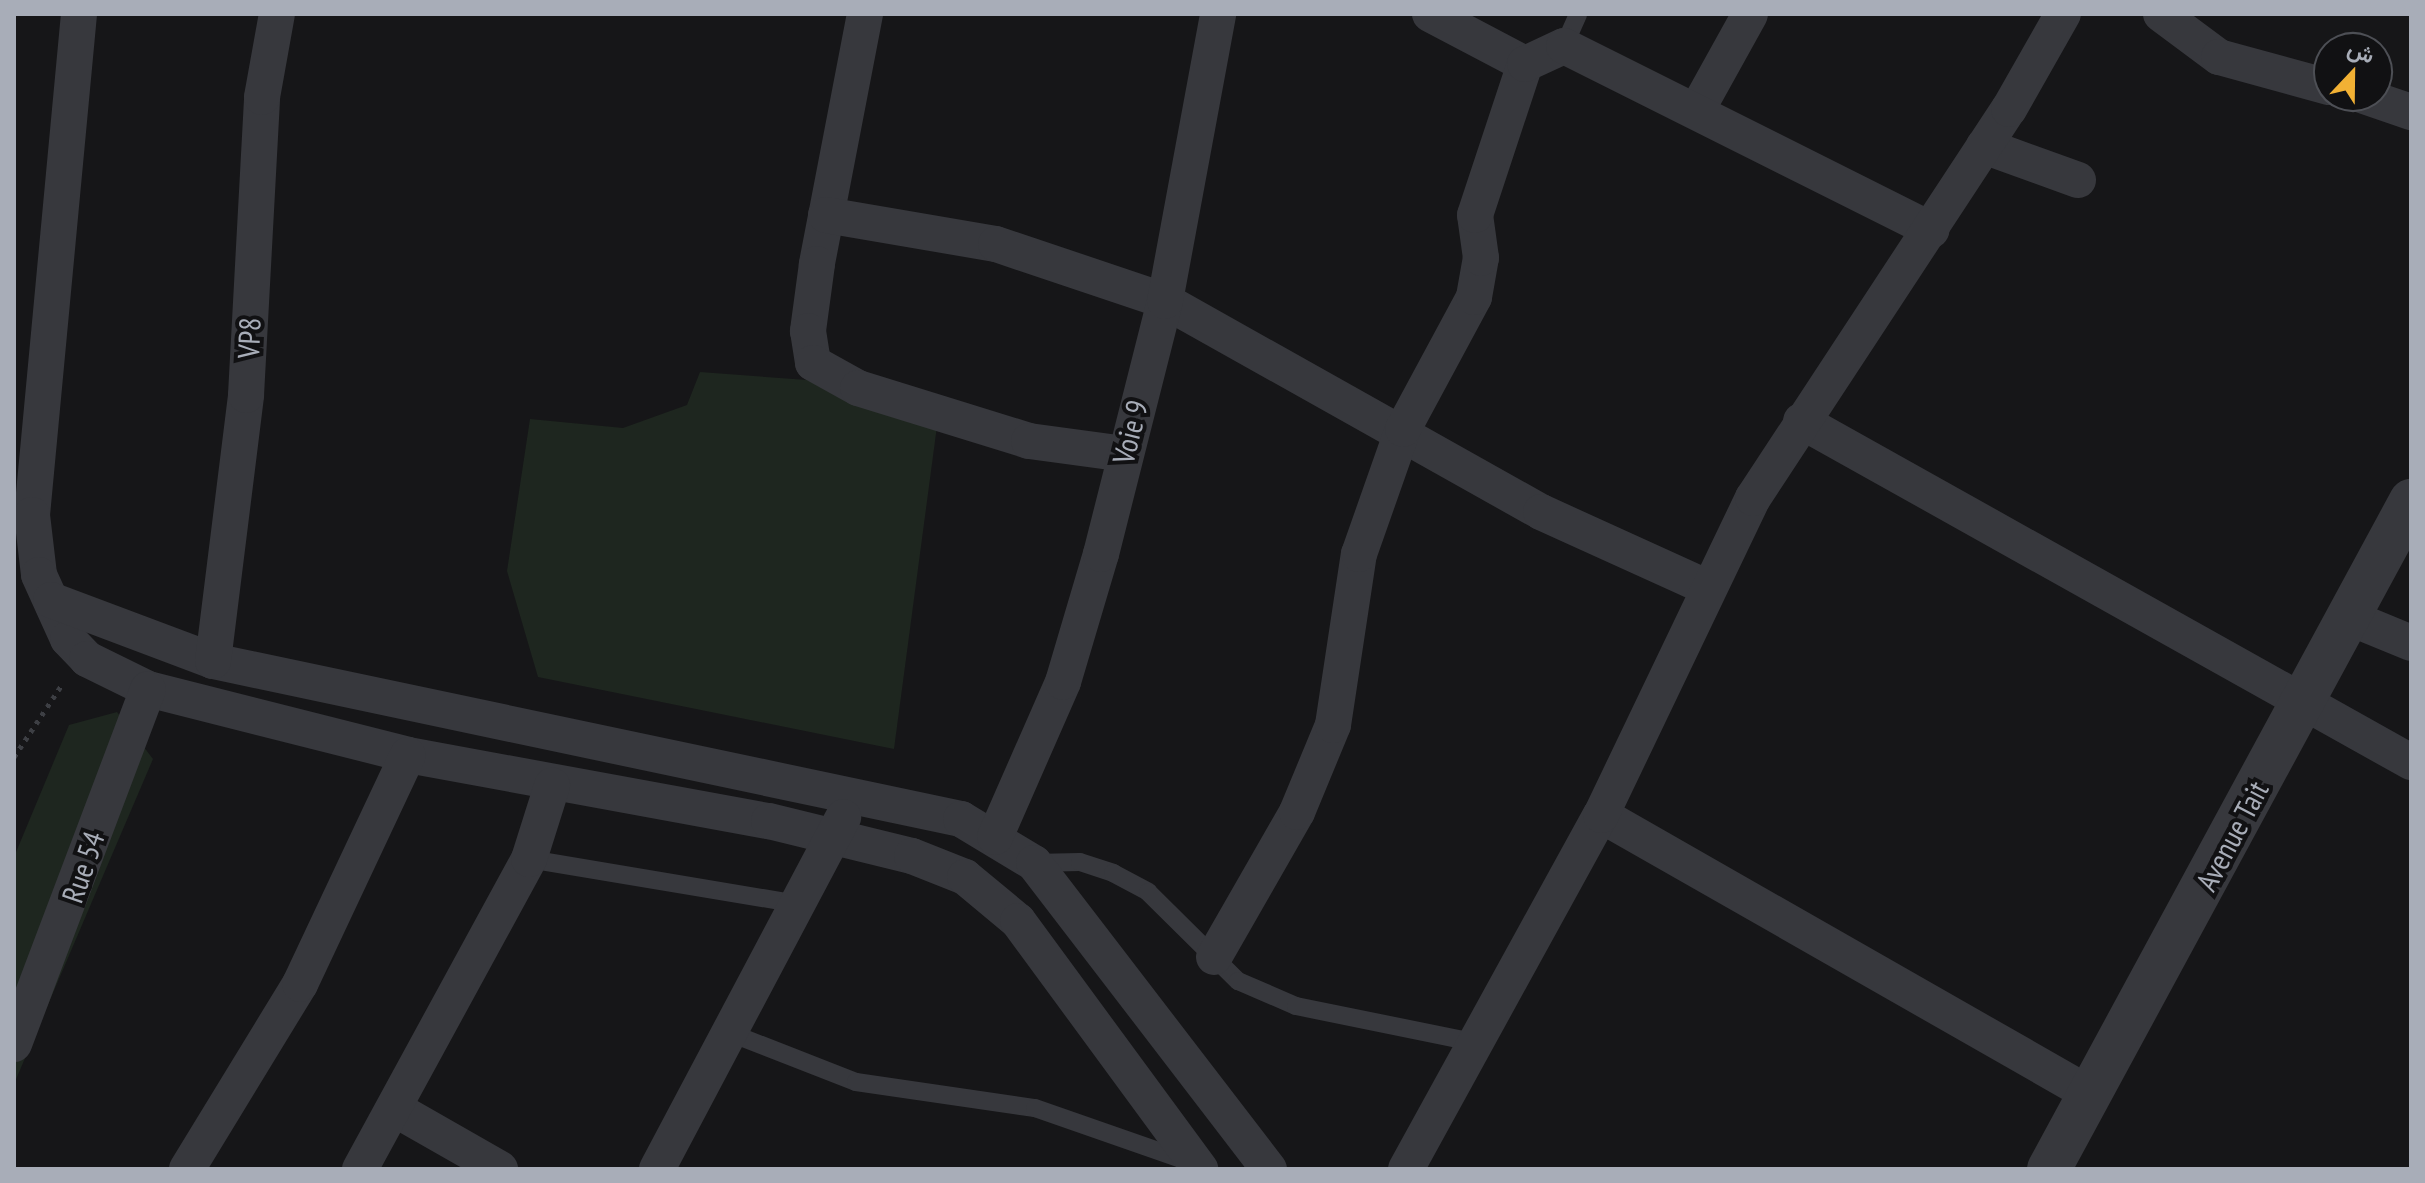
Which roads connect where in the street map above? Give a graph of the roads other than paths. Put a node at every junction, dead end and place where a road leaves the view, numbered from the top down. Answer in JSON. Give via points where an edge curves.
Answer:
{"nodes":[{"id":1,"x":79,"y":14,"type":"edge"},
{"id":2,"x":277,"y":14,"type":"edge"},
{"id":3,"x":865,"y":14,"type":"edge"},
{"id":4,"x":1218,"y":14,"type":"edge"},
{"id":5,"x":1430,"y":14,"type":"edge"},
{"id":6,"x":1750,"y":14,"type":"edge"},
{"id":7,"x":2063,"y":14,"type":"edge"},
{"id":8,"x":2161,"y":14,"type":"edge"},
{"id":9,"x":1571,"y":30,"type":"edge"},
{"id":10,"x":1525,"y":64,"type":"junction"},
{"id":11,"x":2313,"y":83,"type":"edge"},
{"id":12,"x":1698,"y":108,"type":"junction"},
{"id":13,"x":1984,"y":146,"type":"junction"},
{"id":14,"x":2078,"y":180,"type":"dead end"},
{"id":15,"x":826,"y":215,"type":"junction"},
{"id":16,"x":1931,"y":230,"type":"junction"},
{"id":17,"x":1165,"y":301,"type":"junction"},
{"id":18,"x":1801,"y":421,"type":"junction"},
{"id":19,"x":1403,"y":429,"type":"junction"},
{"id":20,"x":1125,"y":454,"type":"junction"},
{"id":21,"x":2411,"y":501,"type":"edge"},
{"id":22,"x":1706,"y":587,"type":"junction"},
{"id":23,"x":51,"y":600,"type":"junction"},
{"id":24,"x":2348,"y":617,"type":"junction"},
{"id":25,"x":2411,"y":643,"type":"edge"},
{"id":26,"x":213,"y":661,"type":"junction"},
{"id":27,"x":148,"y":689,"type":"junction"},
{"id":28,"x":2299,"y":705,"type":"junction"},
{"id":29,"x":408,"y":755,"type":"junction"},
{"id":30,"x":2411,"y":762,"type":"edge"},
{"id":31,"x":552,"y":786,"type":"junction"},
{"id":32,"x":858,"y":794,"type":"junction"},
{"id":33,"x":1601,"y":815,"type":"junction"},
{"id":34,"x":832,"y":836,"type":"junction"},
{"id":35,"x":995,"y":837,"type":"junction"},
{"id":36,"x":529,"y":859,"type":"junction"},
{"id":37,"x":1034,"y":863,"type":"junction"},
{"id":38,"x":797,"y":904,"type":"junction"},
{"id":39,"x":1214,"y":957,"type":"junction"},
{"id":40,"x":728,"y":1032,"type":"junction"},
{"id":41,"x":1473,"y":1042,"type":"junction"},
{"id":42,"x":14,"y":1044,"type":"edge"},
{"id":43,"x":2090,"y":1094,"type":"junction"},
{"id":44,"x":395,"y":1109,"type":"junction"},
{"id":45,"x":1244,"y":1140,"type":"junction"},
{"id":46,"x":2064,"y":1160,"type":"edge"},
{"id":47,"x":1198,"y":1166,"type":"edge"},
{"id":48,"x":187,"y":1169,"type":"edge"},
{"id":49,"x":360,"y":1169,"type":"edge"},
{"id":50,"x":500,"y":1169,"type":"edge"},
{"id":51,"x":657,"y":1169,"type":"edge"},
{"id":52,"x":1269,"y":1169,"type":"edge"},
{"id":53,"x":1406,"y":1169,"type":"edge"}],
"edges":[{"from":1,"to":23,"type":"street","via":[[32,515],[39,575]]},
{"from":2,"to":26,"type":"street","name":"VP8","via":[[262,97],[246,395]]},
{"from":3,"to":15,"type":"street"},
{"from":4,"to":17,"type":"street","name":"Voie 9"},
{"from":5,"to":10,"type":"street"},
{"from":6,"to":12,"type":"street"},
{"from":7,"to":13,"type":"street"},
{"from":8,"to":11,"type":"street","via":[[2219,57]]},
{"from":9,"to":10,"type":"street"},
{"from":9,"to":12,"type":"street"},
{"from":10,"to":19,"type":"street","via":[[1475,215],[1481,258],[1474,297]]},
{"from":12,"to":16,"type":"street"},
{"from":13,"to":14,"type":"street"},
{"from":13,"to":16,"type":"street"},
{"from":15,"to":17,"type":"street","via":[[996,244]]},
{"from":15,"to":20,"type":"street","via":[[808,331],[813,363],[827,377],[1029,441]]},
{"from":16,"to":18,"type":"street"},
{"from":17,"to":19,"type":"street"},
{"from":17,"to":20,"type":"street","name":"Voie 9"},
{"from":18,"to":22,"type":"street"},
{"from":18,"to":28,"type":"street"},
{"from":19,"to":22,"type":"street","via":[[1541,512]]},
{"from":19,"to":39,"type":"street","via":[[1359,554],[1333,725],[1297,812]]},
{"from":20,"to":35,"type":"street","name":"Voie 9","via":[[1063,682]]},
{"from":21,"to":24,"type":"street","name":"Avenue Tait"},
{"from":22,"to":33,"type":"street"},
{"from":23,"to":26,"type":"street"},
{"from":23,"to":27,"type":"street","via":[[68,639],[87,659]]},
{"from":24,"to":25,"type":"street"},
{"from":24,"to":28,"type":"street","name":"Avenue Tait"},
{"from":26,"to":32,"type":"street"},
{"from":27,"to":29,"type":"street"},
{"from":27,"to":42,"type":"street","name":"Rue 54"},
{"from":28,"to":30,"type":"street"},
{"from":28,"to":43,"type":"street","name":"Avenue Tait"},
{"from":29,"to":31,"type":"street"},
{"from":29,"to":48,"type":"street","via":[[300,984]]},
{"from":31,"to":34,"type":"street"},
{"from":31,"to":36,"type":"street"},
{"from":32,"to":34,"type":"street"},
{"from":32,"to":35,"type":"street","via":[[961,819]]},
{"from":33,"to":41,"type":"street"},
{"from":33,"to":43,"type":"street"},
{"from":34,"to":38,"type":"street"},
{"from":34,"to":47,"type":"street","via":[[965,877],[1018,921]]},
{"from":35,"to":37,"type":"street"},
{"from":36,"to":38,"type":"lane"},
{"from":36,"to":44,"type":"street"},
{"from":37,"to":39,"type":"lane","via":[[1080,862],[1113,873],[1148,892]]},
{"from":37,"to":45,"type":"street"},
{"from":38,"to":40,"type":"street"},
{"from":39,"to":41,"type":"lane","via":[[1238,981],[1296,1006]]},
{"from":40,"to":47,"type":"lane","via":[[856,1082],[1035,1108],[1127,1146]]},
{"from":40,"to":51,"type":"street"},
{"from":41,"to":53,"type":"street"},
{"from":43,"to":46,"type":"street","name":"Avenue Tait"},
{"from":44,"to":49,"type":"street"},
{"from":44,"to":50,"type":"street"},
{"from":45,"to":47,"type":"street"},
{"from":45,"to":52,"type":"street"}]}
